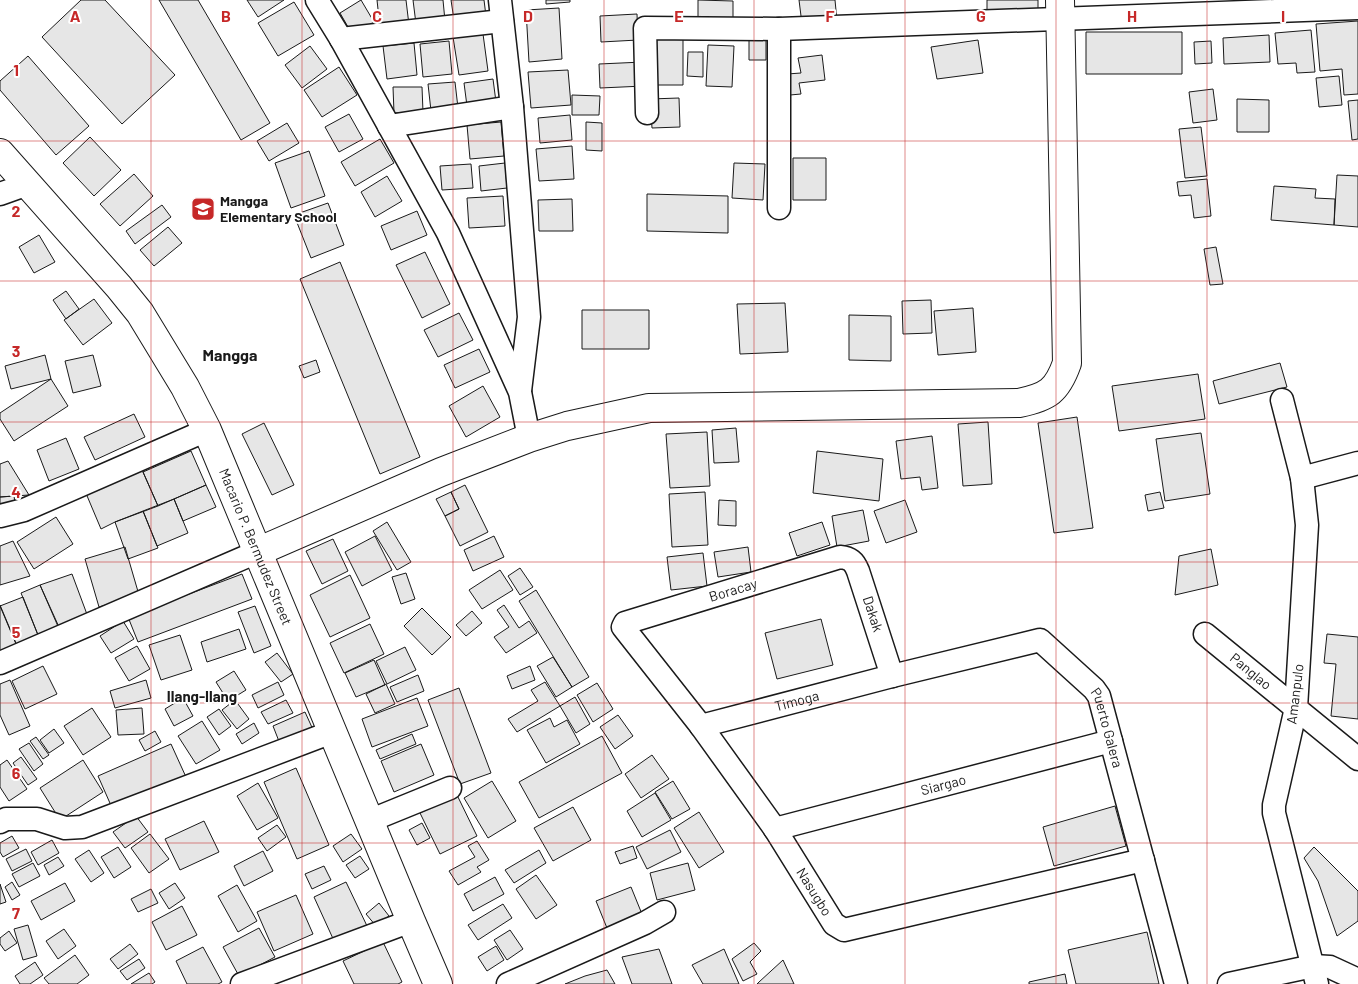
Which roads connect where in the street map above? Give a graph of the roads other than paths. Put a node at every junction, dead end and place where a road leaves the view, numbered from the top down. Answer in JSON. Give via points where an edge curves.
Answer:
{"nodes":[{"id":1,"x":318,"y":0,"type":"edge"},
{"id":2,"x":1358,"y":8,"type":"edge"},
{"id":3,"x":1060,"y":9,"type":"edge"},
{"id":4,"x":501,"y":10,"type":"edge"},
{"id":5,"x":779,"y":29,"type":"junction"},
{"id":6,"x":341,"y":39,"type":"junction"},
{"id":7,"x":512,"y":107,"type":"junction"},
{"id":8,"x":647,"y":113,"type":"dead end"},
{"id":9,"x":389,"y":126,"type":"junction"},
{"id":10,"x":0,"y":153,"type":"edge"},
{"id":11,"x":28,"y":184,"type":"junction"},
{"id":12,"x":0,"y":194,"type":"edge"},
{"id":13,"x":779,"y":208,"type":"dead end"},
{"id":14,"x":520,"y":392,"type":"junction"},
{"id":15,"x":1282,"y":400,"type":"dead end"},
{"id":16,"x":207,"y":430,"type":"junction"},
{"id":17,"x":529,"y":438,"type":"junction"},
{"id":18,"x":1358,"y":463,"type":"edge"},
{"id":19,"x":1302,"y":478,"type":"junction"},
{"id":20,"x":0,"y":516,"type":"edge"},
{"id":21,"x":257,"y":552,"type":"junction"},
{"id":22,"x":847,"y":558,"type":"joint"},
{"id":23,"x":623,"y":628,"type":"joint"},
{"id":24,"x":1205,"y":634,"type":"dead end"},
{"id":25,"x":0,"y":663,"type":"edge"},
{"id":26,"x":892,"y":676,"type":"junction"},
{"id":27,"x":1296,"y":708,"type":"junction"},
{"id":28,"x":701,"y":726,"type":"junction"},
{"id":29,"x":332,"y":732,"type":"junction"},
{"id":30,"x":1111,"y":741,"type":"junction"},
{"id":31,"x":1358,"y":759,"type":"edge"},
{"id":32,"x":450,"y":788,"type":"dead end"},
{"id":33,"x":369,"y":821,"type":"junction"},
{"id":34,"x":0,"y":822,"type":"edge"},
{"id":35,"x":775,"y":829,"type":"junction"},
{"id":36,"x":1143,"y":860,"type":"junction"},
{"id":37,"x":664,"y":912,"type":"dead end"},
{"id":38,"x":411,"y":921,"type":"junction"},
{"id":39,"x":1315,"y":975,"type":"edge"},
{"id":40,"x":1358,"y":980,"type":"edge"},
{"id":41,"x":242,"y":984,"type":"edge"},
{"id":42,"x":438,"y":984,"type":"edge"},
{"id":43,"x":508,"y":984,"type":"edge"},
{"id":44,"x":1176,"y":984,"type":"edge"},
{"id":45,"x":1229,"y":984,"type":"edge"}],
"edges":[{"from":1,"to":6,"type":"street"},
{"from":2,"to":3,"type":"street"},
{"from":3,"to":5,"type":"street"},
{"from":3,"to":17,"type":"street","via":[[1067,362],[1052,391],[1038,399],[1019,403],[650,408],[567,426]]},
{"from":4,"to":6,"type":"street"},
{"from":4,"to":7,"type":"street"},
{"from":5,"to":8,"type":"street","via":[[645,28]]},
{"from":5,"to":13,"type":"street"},
{"from":6,"to":9,"type":"street"},
{"from":7,"to":9,"type":"street"},
{"from":7,"to":14,"type":"street","via":[[529,317]]},
{"from":9,"to":14,"type":"street","via":[[448,233]]},
{"from":10,"to":11,"type":"street","name":"Macario P. Bermudez Street"},
{"from":11,"to":12,"type":"street"},
{"from":11,"to":16,"type":"street","name":"Macario P. Bermudez Street","via":[[140,313]]},
{"from":14,"to":17,"type":"street"},
{"from":15,"to":19,"type":"street","name":"Amanpulo"},
{"from":16,"to":20,"type":"street","via":[[24,510]]},
{"from":16,"to":21,"type":"street","name":"Macario P. Bermudez Street"},
{"from":17,"to":21,"type":"street","via":[[441,472]]},
{"from":18,"to":19,"type":"street"},
{"from":19,"to":27,"type":"street","name":"Amanpulo","via":[[1307,525]]},
{"from":21,"to":25,"type":"street"},
{"from":21,"to":29,"type":"street","name":"Macario P. Bermudez Street"},
{"from":22,"to":23,"type":"street","name":"Boracay","via":[[840,557],[625,623]]},
{"from":22,"to":26,"type":"street","name":"Dakak","via":[[858,571]]},
{"from":23,"to":28,"type":"street","name":"Nasugbo"},
{"from":24,"to":27,"type":"street","name":"Panglao"},
{"from":26,"to":28,"type":"street","name":"Timoga"},
{"from":26,"to":30,"type":"street","name":"Puerto Galera","via":[[1040,640],[1097,692]]},
{"from":27,"to":31,"type":"street","name":"Panglao"},
{"from":27,"to":39,"type":"street","name":"Amanpulo","via":[[1274,813]]},
{"from":28,"to":35,"type":"street","name":"Nasugbo"},
{"from":29,"to":33,"type":"street","name":"Macario P. Bermudez Street"},
{"from":29,"to":34,"type":"street","via":[[82,827],[65,828],[37,819],[6,819]]},
{"from":30,"to":35,"type":"street","name":"Siargao"},
{"from":30,"to":36,"type":"street","name":"Puerto Galera"},
{"from":32,"to":33,"type":"street"},
{"from":33,"to":38,"type":"street","name":"Macario P. Bermudez Street"},
{"from":35,"to":36,"type":"street","name":"Nasugbo","via":[[834,924],[844,930]]},
{"from":36,"to":44,"type":"street","name":"Puerto Galera"},
{"from":37,"to":43,"type":"street"},
{"from":38,"to":41,"type":"street"},
{"from":38,"to":42,"type":"street","name":"Macario P. Bermudez Street"},
{"from":39,"to":40,"type":"street","via":[[1330,967]]},
{"from":39,"to":45,"type":"street"}]}
